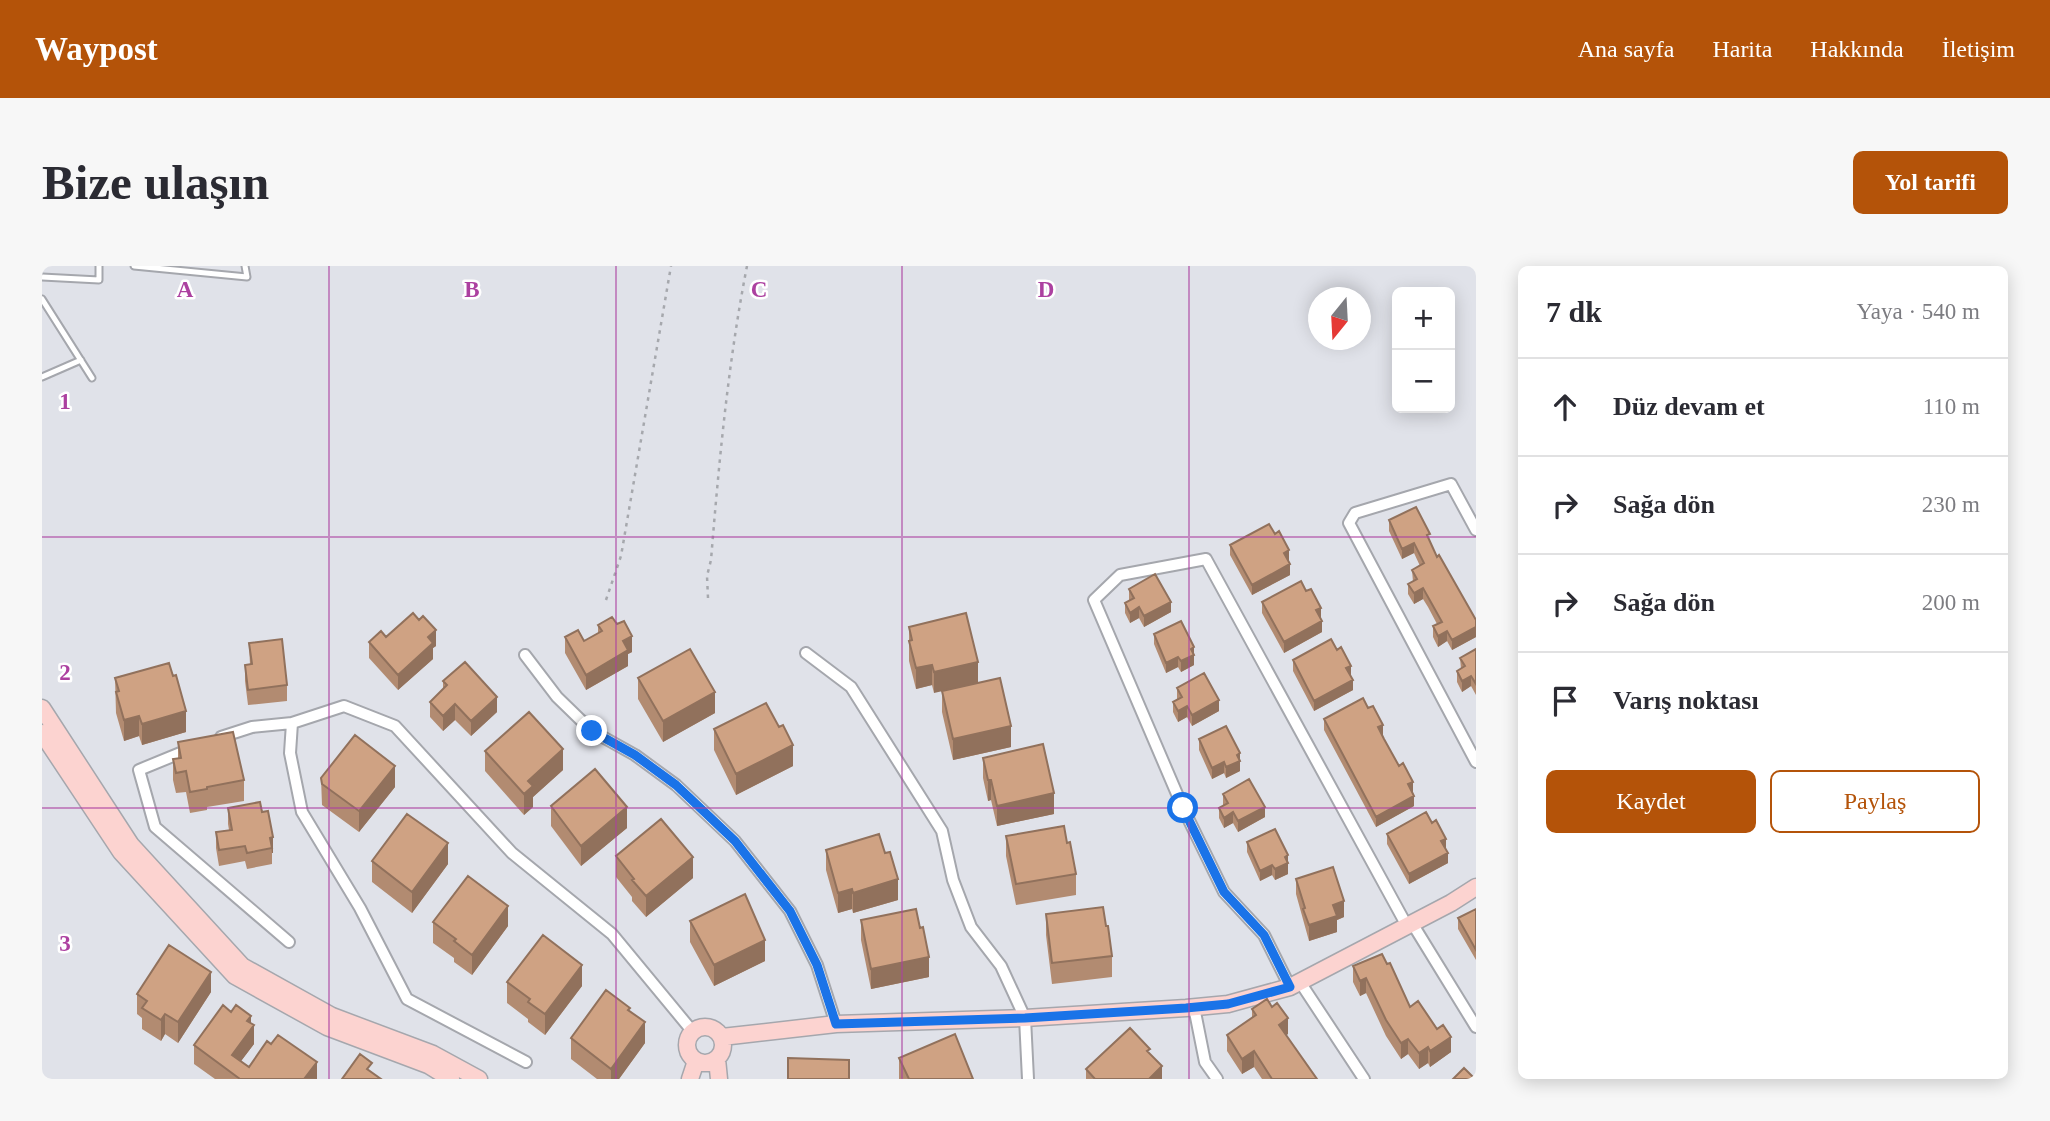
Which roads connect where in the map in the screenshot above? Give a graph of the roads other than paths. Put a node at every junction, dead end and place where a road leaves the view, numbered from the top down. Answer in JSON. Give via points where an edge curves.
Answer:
{"nodes":[{"id":1,"x":99,"y":266,"type":"edge"},
{"id":2,"x":134,"y":266,"type":"edge"},
{"id":3,"x":245,"y":266,"type":"edge"},
{"id":4,"x":42,"y":277,"type":"edge"},
{"id":5,"x":42,"y":299,"type":"edge"},
{"id":6,"x":81,"y":360,"type":"junction"},
{"id":7,"x":42,"y":377,"type":"edge"},
{"id":8,"x":92,"y":378,"type":"dead end"},
{"id":9,"x":1476,"y":530,"type":"edge"},
{"id":10,"x":806,"y":653,"type":"dead end"},
{"id":11,"x":525,"y":655,"type":"dead end"},
{"id":12,"x":42,"y":708,"type":"edge"},
{"id":13,"x":292,"y":723,"type":"junction"},
{"id":14,"x":42,"y":733,"type":"edge"},
{"id":15,"x":212,"y":739,"type":"edge"},
{"id":16,"x":200,"y":744,"type":"edge"},
{"id":17,"x":1476,"y":762,"type":"edge"},
{"id":18,"x":1476,"y":887,"type":"edge"},
{"id":19,"x":1409,"y":925,"type":"junction"},
{"id":20,"x":289,"y":942,"type":"dead end"},
{"id":21,"x":1295,"y":984,"type":"junction"},
{"id":22,"x":1194,"y":1007,"type":"junction"},
{"id":23,"x":1025,"y":1018,"type":"junction"},
{"id":24,"x":836,"y":1024,"type":"junction"},
{"id":25,"x":1476,"y":1027,"type":"edge"},
{"id":26,"x":693,"y":1032,"type":"junction"},
{"id":27,"x":722,"y":1037,"type":"junction"},
{"id":28,"x":717,"y":1059,"type":"junction"},
{"id":29,"x":696,"y":1061,"type":"junction"},
{"id":30,"x":526,"y":1062,"type":"dead end"},
{"id":31,"x":451,"y":1079,"type":"edge"},
{"id":32,"x":479,"y":1079,"type":"edge"},
{"id":33,"x":690,"y":1079,"type":"edge"},
{"id":34,"x":719,"y":1079,"type":"edge"},
{"id":35,"x":1028,"y":1079,"type":"edge"},
{"id":36,"x":1217,"y":1079,"type":"edge"},
{"id":37,"x":1364,"y":1079,"type":"edge"}],
"edges":[{"from":1,"to":4,"type":"lane","via":[[99,280]]},
{"from":2,"to":3,"type":"lane","via":[[247,277]]},
{"from":5,"to":6,"type":"lane"},
{"from":6,"to":7,"type":"lane"},
{"from":6,"to":8,"type":"lane"},
{"from":9,"to":17,"type":"street","via":[[1451,484],[1355,513],[1349,523]]},
{"from":10,"to":23,"type":"street","via":[[851,687],[942,831],[953,880],[971,927],[1001,966]]},
{"from":11,"to":24,"type":"street","via":[[557,697],[592,731],[676,785],[735,841],[790,911],[817,965]]},
{"from":12,"to":32,"type":"main road","via":[[131,845],[242,966],[332,1016],[433,1054]]},
{"from":13,"to":15,"type":"street","via":[[252,727]]},
{"from":13,"to":26,"type":"street","via":[[344,706],[395,726],[512,853],[611,933]]},
{"from":13,"to":30,"type":"street","via":[[290,753],[302,812],[360,908],[407,999]]},
{"from":14,"to":31,"type":"main road","via":[[121,852],[235,976],[327,1027],[428,1065]]},
{"from":16,"to":20,"type":"street","via":[[139,770],[155,827]]},
{"from":18,"to":19,"type":"main road"},
{"from":19,"to":21,"type":"main road"},
{"from":19,"to":21,"type":"street","via":[[1206,559],[1120,575],[1094,600],[1224,892],[1264,935]]},
{"from":19,"to":25,"type":"street"},
{"from":21,"to":22,"type":"main road","via":[[1228,1004]]},
{"from":21,"to":37,"type":"street"},
{"from":22,"to":23,"type":"main road"},
{"from":22,"to":36,"type":"street","via":[[1205,1062]]},
{"from":23,"to":24,"type":"main road"},
{"from":23,"to":35,"type":"street"},
{"from":24,"to":27,"type":"main road"},
{"from":26,"to":27,"type":"main road","via":[[705,1027]]},
{"from":26,"to":29,"type":"main road","via":[[687,1049]]},
{"from":27,"to":28,"type":"main road","via":[[723,1049]]},
{"from":28,"to":29,"type":"main road"},
{"from":28,"to":34,"type":"main road"},
{"from":29,"to":33,"type":"main road"}]}
